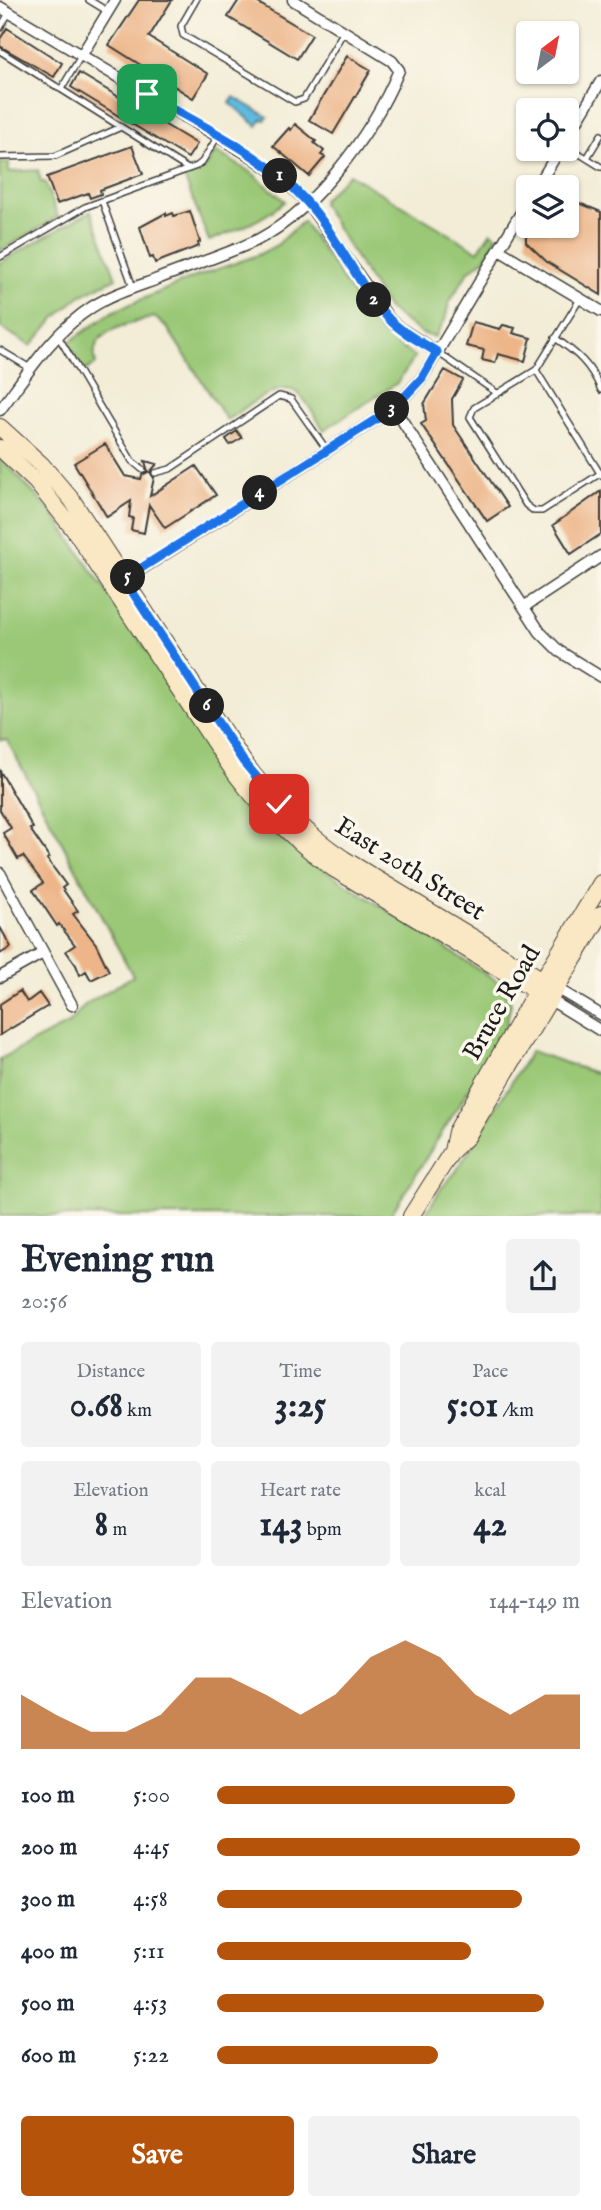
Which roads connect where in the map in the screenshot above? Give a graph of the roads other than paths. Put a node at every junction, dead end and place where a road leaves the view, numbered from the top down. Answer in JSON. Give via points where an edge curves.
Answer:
{"nodes":[{"id":1,"x":89,"y":0,"type":"edge"},
{"id":2,"x":115,"y":0,"type":"edge"},
{"id":3,"x":196,"y":0,"type":"edge"},
{"id":4,"x":293,"y":0,"type":"edge"},
{"id":5,"x":5,"y":10,"type":"edge"},
{"id":6,"x":108,"y":12,"type":"junction"},
{"id":7,"x":0,"y":28,"type":"edge"},
{"id":8,"x":344,"y":32,"type":"junction"},
{"id":9,"x":0,"y":51,"type":"edge"},
{"id":10,"x":81,"y":56,"type":"junction"},
{"id":11,"x":601,"y":81,"type":"edge"},
{"id":12,"x":61,"y":89,"type":"junction"},
{"id":13,"x":579,"y":118,"type":"edge"},
{"id":14,"x":121,"y":127,"type":"junction"},
{"id":15,"x":601,"y":135,"type":"edge"},
{"id":16,"x":218,"y":136,"type":"junction"},
{"id":17,"x":579,"y":153,"type":"edge"},
{"id":18,"x":0,"y":157,"type":"edge"},
{"id":19,"x":587,"y":158,"type":"junction"},
{"id":20,"x":601,"y":167,"type":"edge"},
{"id":21,"x":188,"y":169,"type":"junction"},
{"id":22,"x":102,"y":201,"type":"junction"},
{"id":23,"x":307,"y":202,"type":"junction"},
{"id":24,"x":516,"y":221,"type":"edge"},
{"id":25,"x":499,"y":250,"type":"junction"},
{"id":26,"x":0,"y":257,"type":"edge"},
{"id":27,"x":134,"y":287,"type":"junction"},
{"id":28,"x":580,"y":299,"type":"junction"},
{"id":29,"x":601,"y":311,"type":"edge"},
{"id":30,"x":58,"y":336,"type":"junction"},
{"id":31,"x":555,"y":338,"type":"junction"},
{"id":32,"x":0,"y":349,"type":"edge"},
{"id":33,"x":437,"y":352,"type":"junction"},
{"id":34,"x":31,"y":369,"type":"junction"},
{"id":35,"x":536,"y":370,"type":"junction"},
{"id":36,"x":601,"y":390,"type":"edge"},
{"id":37,"x":498,"y":393,"type":"junction"},
{"id":38,"x":394,"y":408,"type":"junction"},
{"id":39,"x":0,"y":410,"type":"edge"},
{"id":40,"x":0,"y":427,"type":"edge"},
{"id":41,"x":0,"y":448,"type":"edge"},
{"id":42,"x":327,"y":450,"type":"junction"},
{"id":43,"x":143,"y":470,"type":"dead end"},
{"id":44,"x":155,"y":473,"type":"dead end"},
{"id":45,"x":601,"y":474,"type":"edge"},
{"id":46,"x":601,"y":556,"type":"edge"},
{"id":47,"x":118,"y":583,"type":"junction"},
{"id":48,"x":525,"y":606,"type":"junction"},
{"id":49,"x":601,"y":677,"type":"edge"},
{"id":50,"x":0,"y":873,"type":"edge"},
{"id":51,"x":601,"y":883,"type":"edge"},
{"id":52,"x":601,"y":914,"type":"edge"},
{"id":53,"x":43,"y":953,"type":"junction"},
{"id":54,"x":0,"y":977,"type":"edge"},
{"id":55,"x":546,"y":989,"type":"junction"},
{"id":56,"x":72,"y":1005,"type":"dead end"},
{"id":57,"x":601,"y":1015,"type":"edge"},
{"id":58,"x":601,"y":1031,"type":"edge"},
{"id":59,"x":411,"y":1216,"type":"edge"}],
"edges":[{"from":1,"to":6,"type":"lane"},
{"from":2,"to":6,"type":"street"},
{"from":3,"to":8,"type":"lane","via":[[181,26],[183,35],[295,102],[304,99]]},
{"from":4,"to":8,"type":"street"},
{"from":5,"to":7,"type":"lane"},
{"from":5,"to":10,"type":"street"},
{"from":6,"to":10,"type":"street"},
{"from":8,"to":23,"type":"street","via":[[393,61],[399,70],[391,91],[345,162]]},
{"from":9,"to":12,"type":"lane"},
{"from":10,"to":12,"type":"lane"},
{"from":10,"to":16,"type":"street"},
{"from":11,"to":13,"type":"street"},
{"from":12,"to":14,"type":"lane"},
{"from":14,"to":18,"type":"lane","via":[[55,156]]},
{"from":14,"to":21,"type":"lane"},
{"from":15,"to":19,"type":"lane"},
{"from":16,"to":21,"type":"lane","via":[[202,162]]},
{"from":16,"to":23,"type":"street","via":[[269,167]]},
{"from":17,"to":19,"type":"lane"},
{"from":19,"to":20,"type":"lane"},
{"from":21,"to":22,"type":"lane"},
{"from":22,"to":26,"type":"lane","via":[[76,211]]},
{"from":22,"to":27,"type":"lane"},
{"from":23,"to":27,"type":"street","via":[[258,240]]},
{"from":23,"to":33,"type":"street","via":[[385,315]]},
{"from":24,"to":25,"type":"street"},
{"from":25,"to":28,"type":"street"},
{"from":25,"to":33,"type":"street"},
{"from":27,"to":30,"type":"street","via":[[92,307]]},
{"from":28,"to":29,"type":"street"},
{"from":28,"to":31,"type":"lane"},
{"from":30,"to":34,"type":"street"},
{"from":30,"to":43,"type":"lane","via":[[132,461]]},
{"from":31,"to":35,"type":"lane"},
{"from":31,"to":36,"type":"lane","via":[[583,358]]},
{"from":32,"to":34,"type":"lane"},
{"from":33,"to":37,"type":"lane"},
{"from":33,"to":38,"type":"street","via":[[422,378]]},
{"from":34,"to":39,"type":"street"},
{"from":35,"to":37,"type":"lane"},
{"from":35,"to":45,"type":"lane"},
{"from":37,"to":45,"type":"lane","via":[[474,408],[470,417],[526,505],[542,511]]},
{"from":38,"to":42,"type":"street"},
{"from":38,"to":48,"type":"street"},
{"from":40,"to":47,"type":"street","name":"East 20th Street","via":[[63,489]]},
{"from":41,"to":47,"type":"street","name":"East 20th Street","via":[[58,509]]},
{"from":42,"to":44,"type":"lane","via":[[291,399],[279,396],[170,469]]},
{"from":42,"to":47,"type":"street"},
{"from":46,"to":48,"type":"street"},
{"from":47,"to":55,"type":"street","name":"East 20th Street","via":[[238,778],[281,827],[334,869]]},
{"from":48,"to":49,"type":"street","via":[[540,632],[559,651]]},
{"from":50,"to":53,"type":"street"},
{"from":51,"to":55,"type":"street","name":"Bruce Road"},
{"from":52,"to":55,"type":"street","name":"Bruce Road"},
{"from":53,"to":54,"type":"street"},
{"from":53,"to":56,"type":"street"},
{"from":55,"to":57,"type":"street","name":"East 20th Street"},
{"from":55,"to":58,"type":"street","name":"East 20th Street"},
{"from":55,"to":59,"type":"street","name":"Bruce Road","via":[[467,1138],[452,1151]]}]}
